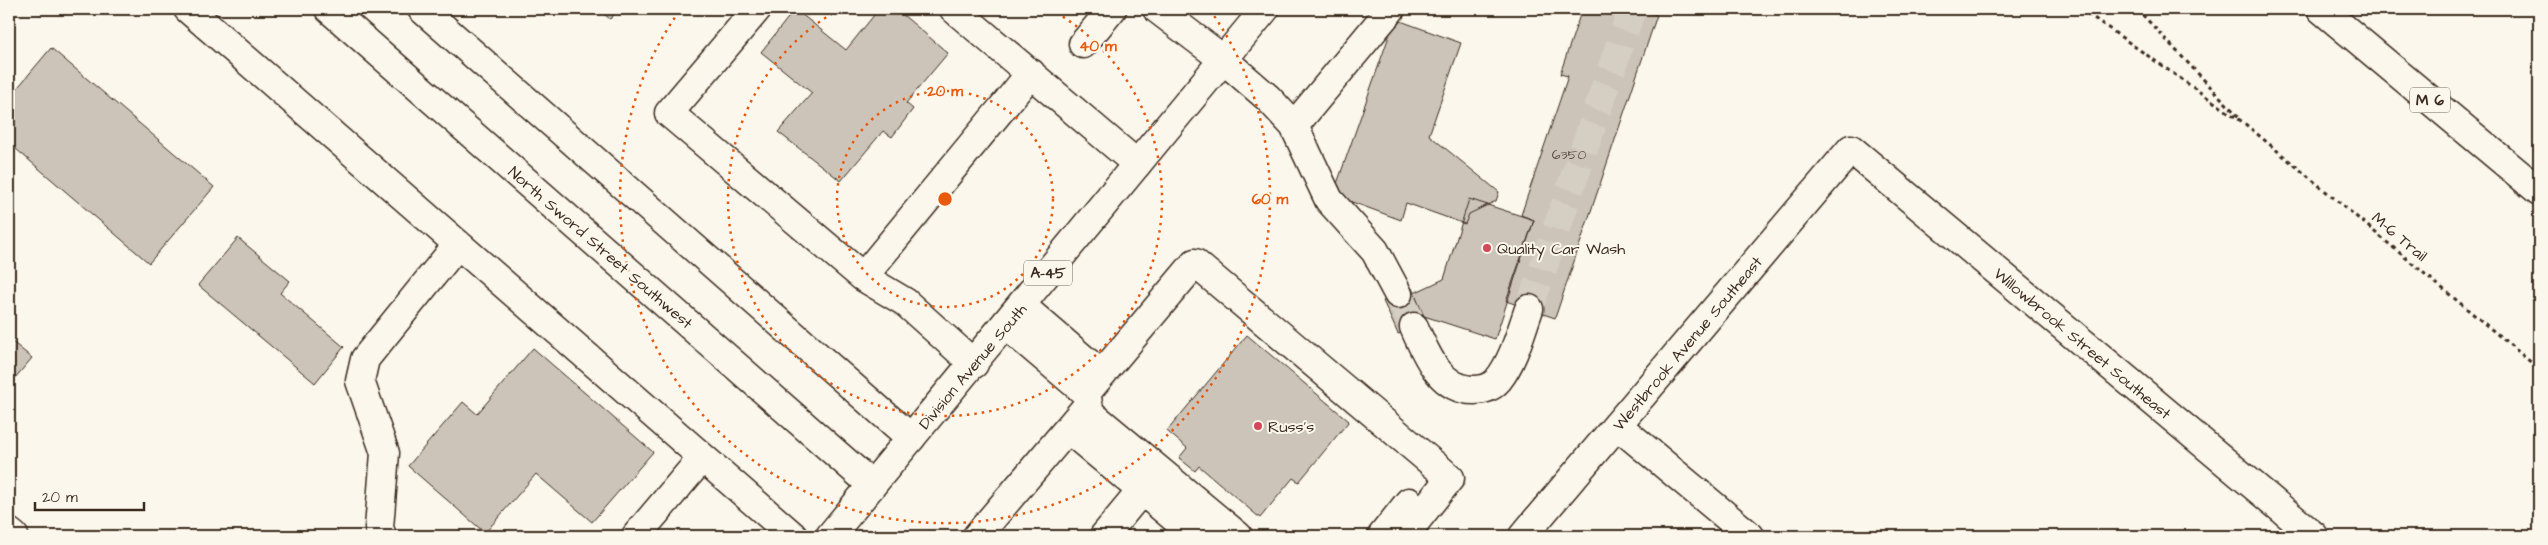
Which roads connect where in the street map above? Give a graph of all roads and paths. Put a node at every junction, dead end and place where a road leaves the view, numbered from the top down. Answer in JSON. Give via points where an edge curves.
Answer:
{"nodes":[{"id":1,"x":188,"y":9,"type":"edge"},
{"id":2,"x":329,"y":9,"type":"edge"},
{"id":3,"x":422,"y":9,"type":"edge"},
{"id":4,"x":757,"y":9,"type":"edge"},
{"id":5,"x":954,"y":9,"type":"edge"},
{"id":6,"x":1112,"y":9,"type":"edge"},
{"id":7,"x":1157,"y":9,"type":"edge"},
{"id":8,"x":1265,"y":9,"type":"edge"},
{"id":9,"x":1391,"y":9,"type":"edge"},
{"id":10,"x":2081,"y":9,"type":"edge"},
{"id":11,"x":2137,"y":9,"type":"edge"},
{"id":12,"x":2321,"y":9,"type":"edge"},
{"id":13,"x":1083,"y":44,"type":"dead end"},
{"id":14,"x":1224,"y":60,"type":"junction"},
{"id":15,"x":1031,"y":73,"type":"junction"},
{"id":16,"x":2244,"y":122,"type":"junction"},
{"id":17,"x":1294,"y":126,"type":"junction"},
{"id":18,"x":1852,"y":149,"type":"joint"},
{"id":19,"x":1137,"y":164,"type":"junction"},
{"id":20,"x":2539,"y":191,"type":"edge"},
{"id":21,"x":458,"y":244,"type":"junction"},
{"id":22,"x":863,"y":277,"type":"junction"},
{"id":23,"x":1398,"y":294,"type":"tunnel mouth"},
{"id":24,"x":1529,"y":309,"type":"tunnel mouth"},
{"id":25,"x":1014,"y":316,"type":"junction"},
{"id":26,"x":1414,"y":327,"type":"tunnel mouth"},
{"id":27,"x":974,"y":364,"type":"junction"},
{"id":28,"x":2539,"y":369,"type":"edge"},
{"id":29,"x":1092,"y":391,"type":"junction"},
{"id":30,"x":1617,"y":425,"type":"junction"},
{"id":31,"x":1068,"y":429,"type":"junction"},
{"id":32,"x":911,"y":438,"type":"junction"},
{"id":33,"x":702,"y":458,"type":"junction"},
{"id":34,"x":1436,"y":467,"type":"junction"},
{"id":35,"x":1159,"y":470,"type":"junction"},
{"id":36,"x":872,"y":485,"type":"junction"},
{"id":37,"x":1142,"y":491,"type":"junction"},
{"id":38,"x":9,"y":532,"type":"edge"},
{"id":39,"x":1234,"y":535,"type":"edge"},
{"id":40,"x":14,"y":536,"type":"edge"},
{"id":41,"x":382,"y":536,"type":"edge"},
{"id":42,"x":636,"y":536,"type":"edge"},
{"id":43,"x":794,"y":536,"type":"edge"},
{"id":44,"x":830,"y":536,"type":"edge"},
{"id":45,"x":977,"y":536,"type":"edge"},
{"id":46,"x":1104,"y":536,"type":"edge"},
{"id":47,"x":1196,"y":536,"type":"edge"},
{"id":48,"x":1382,"y":536,"type":"edge"},
{"id":49,"x":1404,"y":536,"type":"edge"},
{"id":50,"x":1523,"y":536,"type":"edge"},
{"id":51,"x":1750,"y":536,"type":"edge"},
{"id":52,"x":2314,"y":536,"type":"edge"}],
"edges":[{"from":1,"to":21,"type":"main road"},
{"from":2,"to":36,"type":"main road","name":"North Sword Street Southwest"},
{"from":3,"to":32,"type":"main road"},
{"from":4,"to":22,"type":"main road","via":[[669,113]]},
{"from":5,"to":15,"type":"main road"},
{"from":6,"to":13,"type":"main road"},
{"from":7,"to":14,"type":"main road"},
{"from":8,"to":14,"type":"main road","name":"Division Avenue South","number":"A-45"},
{"from":9,"to":17,"type":"main road"},
{"from":10,"to":16,"type":"path","name":"M-6 Trail"},
{"from":11,"to":16,"type":"path","name":"M-6 Trail"},
{"from":12,"to":20,"type":"main road","number":"M 6"},
{"from":14,"to":17,"type":"main road","via":[[1268,98]]},
{"from":14,"to":19,"type":"main road","name":"Division Avenue South","number":"A-45"},
{"from":15,"to":19,"type":"main road"},
{"from":15,"to":22,"type":"main road"},
{"from":16,"to":28,"type":"path","name":"M-6 Trail"},
{"from":17,"to":23,"type":"main road","via":[[1329,200],[1375,251]]},
{"from":18,"to":30,"type":"main road","name":"Westbrook Avenue Southeast"},
{"from":18,"to":52,"type":"main road","name":"Willowbrook Street Southeast"},
{"from":19,"to":25,"type":"main road","name":"Division Avenue South","number":"A-45"},
{"from":21,"to":33,"type":"main road"},
{"from":21,"to":41,"type":"main road","via":[[365,359],[360,381],[385,453],[379,528]]},
{"from":22,"to":27,"type":"main road","via":[[905,302]]},
{"from":24,"to":26,"type":"main road","via":[[1498,380],[1484,390],[1465,390],[1450,384],[1430,363]]},
{"from":25,"to":27,"type":"main road","name":"Division Avenue South","number":"A-45"},
{"from":25,"to":29,"type":"main road"},
{"from":27,"to":32,"type":"main road","name":"Division Avenue South","number":"A-45"},
{"from":29,"to":31,"type":"main road"},
{"from":29,"to":34,"type":"main road","via":[[1195,263]]},
{"from":29,"to":35,"type":"main road","via":[[1090,413]]},
{"from":30,"to":50,"type":"main road","name":"Westbrook Avenue Southeast"},
{"from":30,"to":51,"type":"main road"},
{"from":31,"to":37,"type":"main road"},
{"from":31,"to":45,"type":"main road"},
{"from":32,"to":36,"type":"main road","name":"Division Avenue South","number":"A-45"},
{"from":33,"to":42,"type":"main road"},
{"from":33,"to":43,"type":"main road"},
{"from":34,"to":48,"type":"main road"},
{"from":34,"to":49,"type":"main road","via":[[1450,478]]},
{"from":35,"to":37,"type":"main road"},
{"from":35,"to":39,"type":"main road"},
{"from":36,"to":44,"type":"main road","name":"Division Avenue South","number":"A-45"},
{"from":37,"to":46,"type":"main road"},
{"from":37,"to":47,"type":"main road"},
{"from":38,"to":40,"type":"main road"}]}
